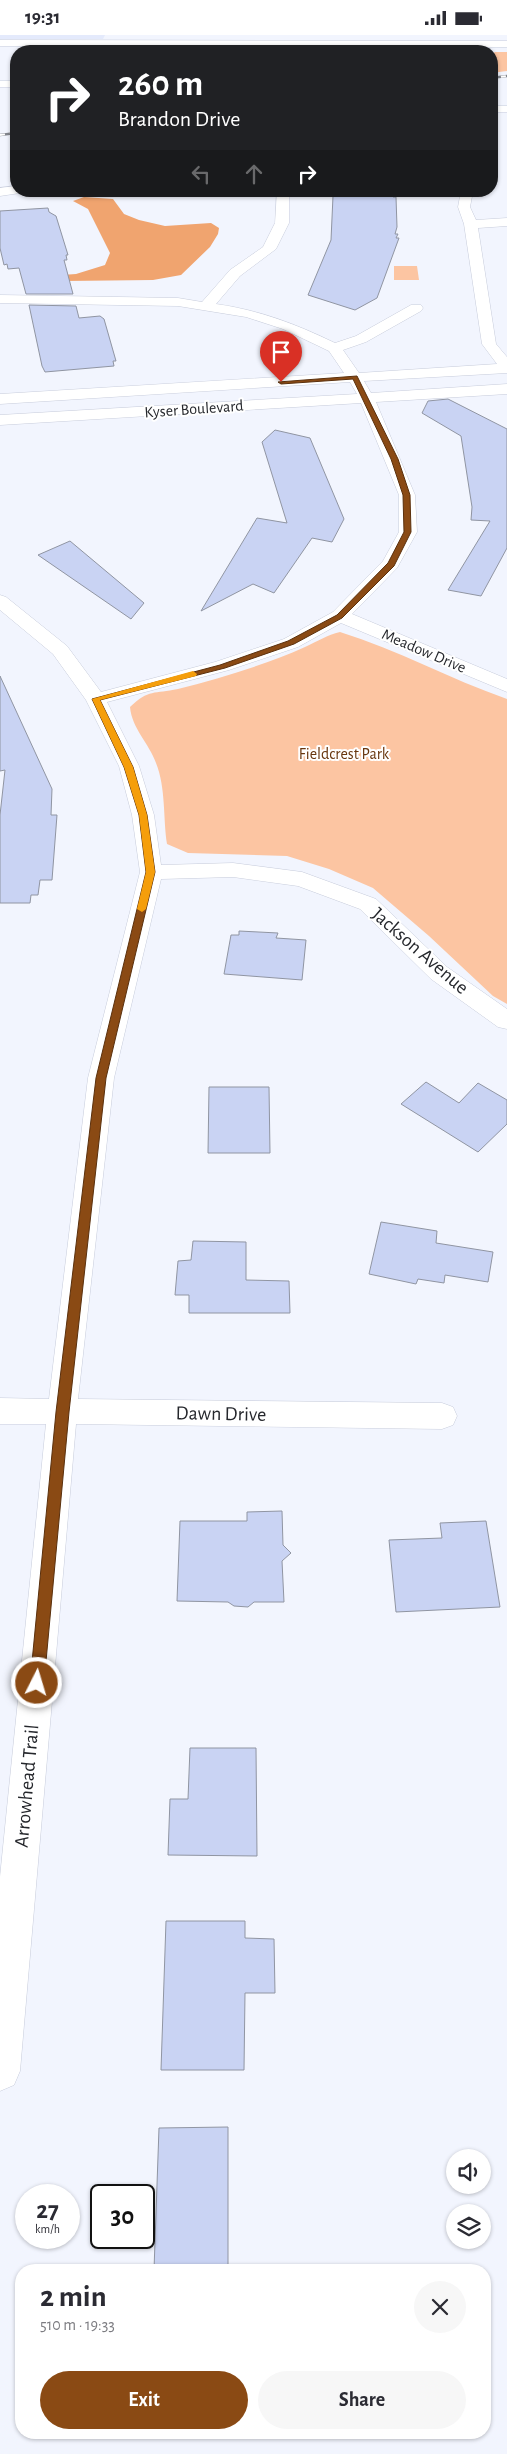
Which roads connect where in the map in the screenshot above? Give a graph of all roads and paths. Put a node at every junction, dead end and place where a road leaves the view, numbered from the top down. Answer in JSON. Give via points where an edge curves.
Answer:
{"nodes":[{"id":1,"x":438,"y":35,"type":"edge"},
{"id":2,"x":481,"y":35,"type":"edge"},
{"id":3,"x":81,"y":39,"type":"edge"},
{"id":4,"x":115,"y":39,"type":"edge"},
{"id":5,"x":388,"y":39,"type":"edge"},
{"id":6,"x":0,"y":43,"type":"edge"},
{"id":7,"x":427,"y":44,"type":"junction"},
{"id":8,"x":503,"y":44,"type":"edge"},
{"id":9,"x":264,"y":45,"type":"edge"},
{"id":10,"x":355,"y":45,"type":"edge"},
{"id":11,"x":282,"y":197,"type":"edge"},
{"id":12,"x":466,"y":197,"type":"edge"},
{"id":13,"x":507,"y":222,"type":"edge"},
{"id":14,"x":471,"y":224,"type":"junction"},
{"id":15,"x":0,"y":299,"type":"edge"},
{"id":16,"x":207,"y":305,"type":"junction"},
{"id":17,"x":416,"y":308,"type":"dead end"},
{"id":18,"x":334,"y":348,"type":"junction"},
{"id":19,"x":507,"y":367,"type":"edge"},
{"id":20,"x":355,"y":377,"type":"junction"},
{"id":21,"x":507,"y":389,"type":"edge"},
{"id":22,"x":367,"y":398,"type":"junction"},
{"id":23,"x":0,"y":399,"type":"edge"},
{"id":24,"x":0,"y":421,"type":"edge"},
{"id":25,"x":0,"y":601,"type":"edge"},
{"id":26,"x":340,"y":616,"type":"junction"},
{"id":27,"x":507,"y":686,"type":"edge"},
{"id":28,"x":96,"y":699,"type":"junction"},
{"id":29,"x":151,"y":872,"type":"junction"},
{"id":30,"x":507,"y":1021,"type":"edge"},
{"id":31,"x":0,"y":1411,"type":"edge"},
{"id":32,"x":62,"y":1412,"type":"junction"},
{"id":33,"x":442,"y":1416,"type":"dead end"},
{"id":34,"x":0,"y":2071,"type":"edge"}],
"edges":[{"from":1,"to":7,"type":"street"},
{"from":2,"to":8,"type":"street"},
{"from":3,"to":4,"type":"street"},
{"from":3,"to":6,"type":"street"},
{"from":4,"to":9,"type":"street"},
{"from":5,"to":7,"type":"street"},
{"from":5,"to":10,"type":"street"},
{"from":7,"to":8,"type":"street"},
{"from":11,"to":16,"type":"street","via":[[282,223],[269,249],[235,273]]},
{"from":12,"to":14,"type":"street","via":[[464,207]]},
{"from":13,"to":14,"type":"street"},
{"from":14,"to":19,"type":"street","via":[[489,344]]},
{"from":15,"to":16,"type":"street"},
{"from":16,"to":18,"type":"street","via":[[256,315]]},
{"from":17,"to":18,"type":"street","via":[[362,339]]},
{"from":18,"to":20,"type":"street"},
{"from":19,"to":20,"type":"street","name":"Kyser Boulevard"},
{"from":20,"to":22,"type":"street"},
{"from":20,"to":23,"type":"street","name":"Kyser Boulevard"},
{"from":21,"to":22,"type":"street","name":"Kyser Boulevard"},
{"from":22,"to":24,"type":"street","name":"Kyser Boulevard"},
{"from":22,"to":26,"type":"street","via":[[407,495],[408,532],[391,565]]},
{"from":25,"to":28,"type":"street","name":"Arrowhead Trail","via":[[60,650]]},
{"from":26,"to":27,"type":"street","name":"Meadow Drive"},
{"from":26,"to":28,"type":"street","via":[[291,643],[222,666]]},
{"from":28,"to":29,"type":"street","name":"Arrowhead Trail","via":[[129,767],[143,815]]},
{"from":29,"to":30,"type":"street","name":"Jackson Avenue","via":[[232,870],[302,879],[368,905],[439,973]]},
{"from":29,"to":32,"type":"street","name":"Arrowhead Trail","via":[[101,1078]]},
{"from":31,"to":32,"type":"street","name":"Dawn Drive"},
{"from":32,"to":33,"type":"street","name":"Dawn Drive"},
{"from":32,"to":34,"type":"street","name":"Arrowhead Trail"}]}
